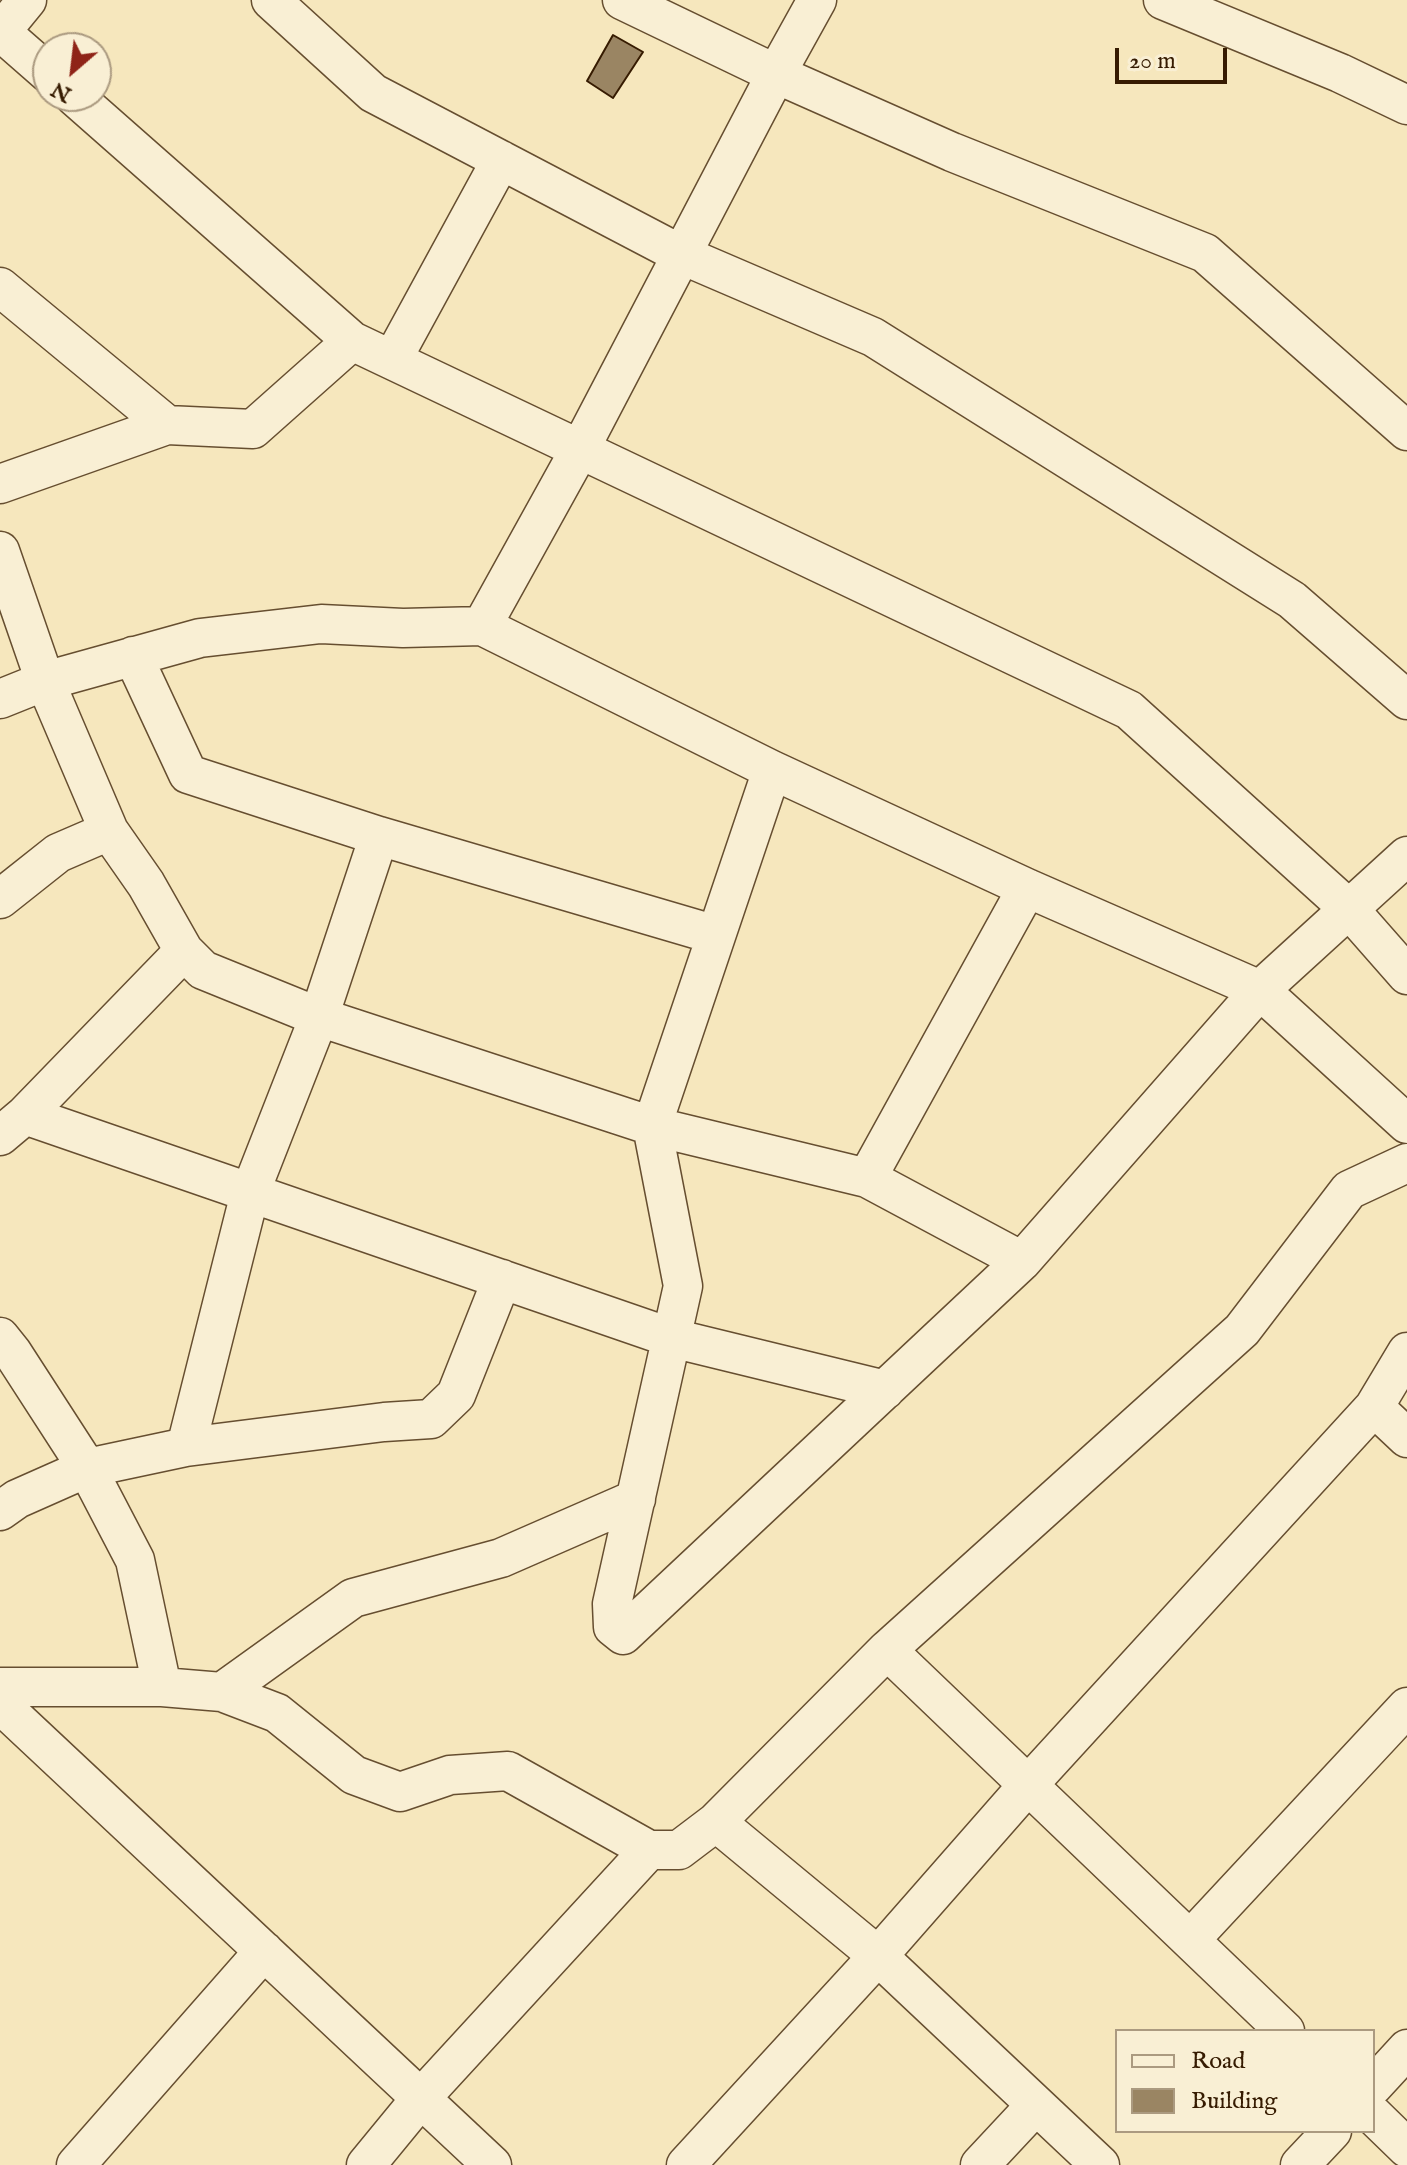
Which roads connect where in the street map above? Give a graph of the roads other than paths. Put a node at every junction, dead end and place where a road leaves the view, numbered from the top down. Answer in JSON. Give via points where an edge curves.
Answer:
{"nodes":[{"id":1,"x":27,"y":0,"type":"edge"},
{"id":2,"x":271,"y":0,"type":"edge"},
{"id":3,"x":622,"y":0,"type":"edge"},
{"id":4,"x":817,"y":0,"type":"edge"},
{"id":5,"x":1163,"y":0,"type":"edge"},
{"id":6,"x":0,"y":32,"type":"edge"},
{"id":7,"x":32,"y":59,"type":"edge"},
{"id":8,"x":776,"y":74,"type":"junction"},
{"id":9,"x":1407,"y":105,"type":"edge"},
{"id":10,"x":92,"y":112,"type":"edge"},
{"id":11,"x":501,"y":160,"type":"junction"},
{"id":12,"x":682,"y":255,"type":"junction"},
{"id":13,"x":0,"y":287,"type":"edge"},
{"id":14,"x":352,"y":341,"type":"junction"},
{"id":15,"x":392,"y":360,"type":"junction"},
{"id":16,"x":167,"y":425,"type":"junction"},
{"id":17,"x":1407,"y":431,"type":"edge"},
{"id":18,"x":580,"y":449,"type":"junction"},
{"id":19,"x":0,"y":484,"type":"edge"},
{"id":20,"x":0,"y":551,"type":"edge"},
{"id":21,"x":482,"y":626,"type":"junction"},
{"id":22,"x":133,"y":656,"type":"junction"},
{"id":23,"x":45,"y":681,"type":"junction"},
{"id":24,"x":0,"y":699,"type":"edge"},
{"id":25,"x":1407,"y":700,"type":"edge"},
{"id":26,"x":772,"y":770,"type":"junction"},
{"id":27,"x":109,"y":831,"type":"junction"},
{"id":28,"x":379,"y":836,"type":"junction"},
{"id":29,"x":1407,"y":856,"type":"edge"},
{"id":30,"x":1027,"y":888,"type":"junction"},
{"id":31,"x":0,"y":899,"type":"edge"},
{"id":32,"x":1349,"y":909,"type":"junction"},
{"id":33,"x":716,"y":935,"type":"junction"},
{"id":34,"x":184,"y":951,"type":"junction"},
{"id":35,"x":1407,"y":975,"type":"edge"},
{"id":36,"x":1260,"y":990,"type":"junction"},
{"id":37,"x":319,"y":1017,"type":"junction"},
{"id":38,"x":1407,"y":1124,"type":"edge"},
{"id":39,"x":12,"y":1125,"type":"edge"},
{"id":40,"x":652,"y":1126,"type":"junction"},
{"id":41,"x":1407,"y":1163,"type":"edge"},
{"id":42,"x":867,"y":1178,"type":"junction"},
{"id":43,"x":250,"y":1193,"type":"junction"},
{"id":44,"x":1022,"y":1261,"type":"junction"},
{"id":45,"x":502,"y":1279,"type":"junction"},
{"id":46,"x":0,"y":1337,"type":"edge"},
{"id":47,"x":672,"y":1338,"type":"junction"},
{"id":48,"x":1407,"y":1352,"type":"edge"},
{"id":49,"x":885,"y":1390,"type":"junction"},
{"id":50,"x":1374,"y":1407,"type":"junction"},
{"id":51,"x":1407,"y":1438,"type":"edge"},
{"id":52,"x":186,"y":1447,"type":"junction"},
{"id":53,"x":87,"y":1468,"type":"junction"},
{"id":54,"x":636,"y":1499,"type":"junction"},
{"id":55,"x":0,"y":1511,"type":"edge"},
{"id":56,"x":887,"y":1650,"type":"junction"},
{"id":57,"x":0,"y":1687,"type":"edge"},
{"id":58,"x":162,"y":1687,"type":"junction"},
{"id":59,"x":222,"y":1692,"type":"junction"},
{"id":60,"x":0,"y":1704,"type":"edge"},
{"id":61,"x":1407,"y":1707,"type":"edge"},
{"id":62,"x":1028,"y":1785,"type":"junction"},
{"id":63,"x":716,"y":1822,"type":"junction"},
{"id":64,"x":649,"y":1850,"type":"junction"},
{"id":65,"x":1190,"y":1940,"type":"junction"},
{"id":66,"x":264,"y":1951,"type":"junction"},
{"id":67,"x":878,"y":1956,"type":"junction"},
{"id":68,"x":1283,"y":2029,"type":"edge"},
{"id":69,"x":1407,"y":2049,"type":"edge"},
{"id":70,"x":1375,"y":2084,"type":"edge"},
{"id":71,"x":421,"y":2098,"type":"junction"},
{"id":72,"x":1036,"y":2105,"type":"junction"},
{"id":73,"x":1375,"y":2117,"type":"edge"},
{"id":74,"x":1330,"y":2133,"type":"edge"},
{"id":75,"x":1407,"y":2148,"type":"edge"},
{"id":76,"x":76,"y":2165,"type":"edge"},
{"id":77,"x":366,"y":2165,"type":"edge"},
{"id":78,"x":492,"y":2165,"type":"edge"},
{"id":79,"x":686,"y":2165,"type":"edge"},
{"id":80,"x":980,"y":2165,"type":"edge"},
{"id":81,"x":1100,"y":2165,"type":"edge"},
{"id":82,"x":1300,"y":2165,"type":"edge"}],
"edges":[{"from":1,"to":6,"type":"street"},
{"from":2,"to":11,"type":"street","via":[[373,93]]},
{"from":3,"to":8,"type":"street"},
{"from":4,"to":8,"type":"street"},
{"from":5,"to":9,"type":"street"},
{"from":6,"to":7,"type":"street"},
{"from":8,"to":12,"type":"street"},
{"from":8,"to":17,"type":"street","via":[[952,152],[1205,253]]},
{"from":10,"to":14,"type":"street"},
{"from":11,"to":12,"type":"street"},
{"from":11,"to":15,"type":"street"},
{"from":12,"to":18,"type":"street"},
{"from":12,"to":25,"type":"street","via":[[873,337],[1292,600]]},
{"from":13,"to":16,"type":"street"},
{"from":14,"to":15,"type":"street"},
{"from":14,"to":16,"type":"street","via":[[253,429]]},
{"from":15,"to":18,"type":"street"},
{"from":16,"to":19,"type":"street"},
{"from":18,"to":21,"type":"street"},
{"from":18,"to":32,"type":"street","via":[[1129,710]]},
{"from":20,"to":23,"type":"street"},
{"from":21,"to":22,"type":"street","via":[[321,624],[200,638]]},
{"from":21,"to":26,"type":"street"},
{"from":22,"to":23,"type":"street"},
{"from":22,"to":28,"type":"street","via":[[188,774]]},
{"from":23,"to":24,"type":"street"},
{"from":23,"to":27,"type":"street"},
{"from":26,"to":30,"type":"street"},
{"from":26,"to":33,"type":"street"},
{"from":27,"to":31,"type":"street","via":[[58,853]]},
{"from":27,"to":34,"type":"street"},
{"from":28,"to":33,"type":"street"},
{"from":28,"to":37,"type":"street"},
{"from":29,"to":32,"type":"street"},
{"from":30,"to":36,"type":"street"},
{"from":30,"to":42,"type":"street"},
{"from":32,"to":35,"type":"street"},
{"from":32,"to":36,"type":"street"},
{"from":33,"to":40,"type":"street"},
{"from":34,"to":37,"type":"street","via":[[203,970]]},
{"from":34,"to":39,"type":"street"},
{"from":36,"to":38,"type":"street"},
{"from":36,"to":44,"type":"street"},
{"from":37,"to":40,"type":"street"},
{"from":37,"to":43,"type":"street"},
{"from":39,"to":43,"type":"street"},
{"from":40,"to":42,"type":"street"},
{"from":40,"to":47,"type":"street","via":[[683,1286]]},
{"from":41,"to":56,"type":"street","via":[[1349,1190],[1242,1330]]},
{"from":42,"to":44,"type":"street"},
{"from":43,"to":45,"type":"street"},
{"from":43,"to":52,"type":"street"},
{"from":44,"to":49,"type":"street"},
{"from":45,"to":47,"type":"street"},
{"from":45,"to":52,"type":"street","via":[[456,1395],[431,1419]]},
{"from":46,"to":53,"type":"street"},
{"from":47,"to":49,"type":"street"},
{"from":47,"to":54,"type":"street"},
{"from":48,"to":50,"type":"street"},
{"from":49,"to":54,"type":"street","via":[[623,1635],[613,1627],[612,1604]]},
{"from":50,"to":51,"type":"street"},
{"from":50,"to":62,"type":"street"},
{"from":52,"to":53,"type":"street"},
{"from":53,"to":55,"type":"street"},
{"from":53,"to":58,"type":"street","via":[[135,1560]]},
{"from":54,"to":59,"type":"street","via":[[501,1558],[353,1598]]},
{"from":56,"to":62,"type":"street"},
{"from":56,"to":63,"type":"street"},
{"from":57,"to":58,"type":"street"},
{"from":58,"to":59,"type":"street"},
{"from":59,"to":64,"type":"street","via":[[277,1713],[354,1775],[400,1792],[450,1775],[508,1771]]},
{"from":60,"to":66,"type":"street"},
{"from":61,"to":65,"type":"street"},
{"from":62,"to":65,"type":"street"},
{"from":62,"to":67,"type":"street"},
{"from":63,"to":64,"type":"street","via":[[679,1850]]},
{"from":63,"to":67,"type":"street"},
{"from":64,"to":71,"type":"street"},
{"from":65,"to":68,"type":"street"},
{"from":66,"to":71,"type":"street"},
{"from":66,"to":76,"type":"street"},
{"from":67,"to":72,"type":"street"},
{"from":67,"to":79,"type":"street"},
{"from":69,"to":70,"type":"street"},
{"from":71,"to":77,"type":"street"},
{"from":71,"to":78,"type":"street"},
{"from":72,"to":80,"type":"street"},
{"from":72,"to":81,"type":"street"},
{"from":73,"to":75,"type":"street"},
{"from":74,"to":82,"type":"street"}]}
